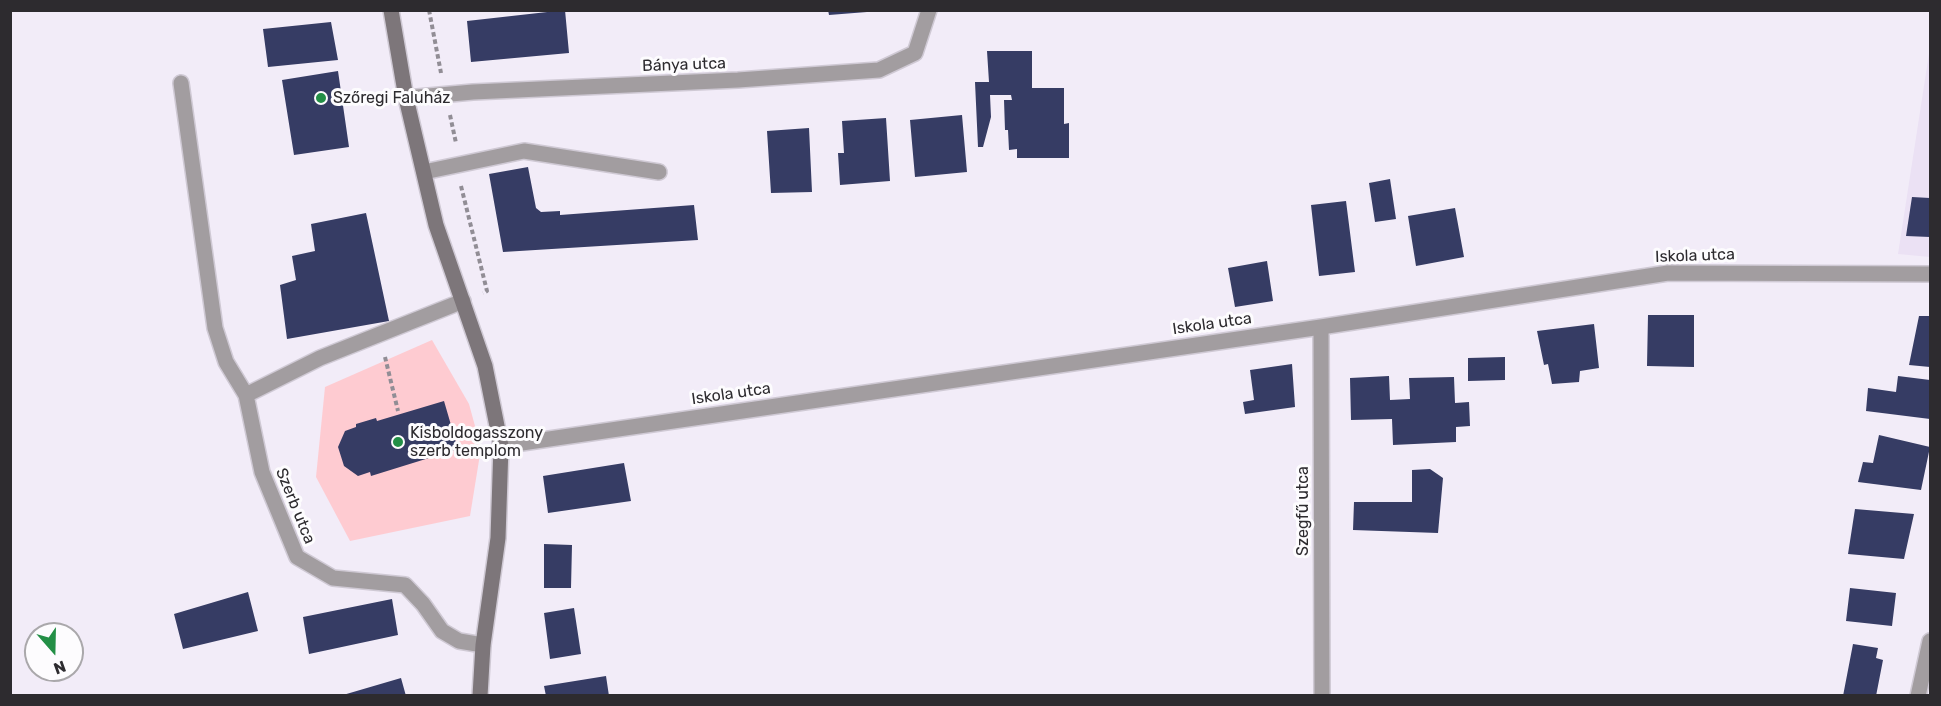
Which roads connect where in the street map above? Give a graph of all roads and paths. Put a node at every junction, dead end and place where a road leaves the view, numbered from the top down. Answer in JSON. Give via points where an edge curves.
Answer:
{"nodes":[{"id":1,"x":391,"y":10,"type":"edge"},
{"id":2,"x":929,"y":10,"type":"edge"},
{"id":3,"x":180,"y":83,"type":"dead end"},
{"id":4,"x":406,"y":98,"type":"junction"},
{"id":5,"x":424,"y":172,"type":"junction"},
{"id":6,"x":659,"y":172,"type":"dead end"},
{"id":7,"x":1930,"y":274,"type":"edge"},
{"id":8,"x":463,"y":301,"type":"junction"},
{"id":9,"x":1321,"y":327,"type":"junction"},
{"id":10,"x":385,"y":361,"type":"dead end"},
{"id":11,"x":246,"y":395,"type":"junction"},
{"id":12,"x":398,"y":411,"type":"dead end"},
{"id":13,"x":501,"y":446,"type":"junction"},
{"id":14,"x":1930,"y":641,"type":"edge"},
{"id":15,"x":483,"y":645,"type":"junction"},
{"id":16,"x":480,"y":696,"type":"edge"},
{"id":17,"x":1322,"y":696,"type":"edge"},
{"id":18,"x":1918,"y":696,"type":"edge"}],
"edges":[{"from":1,"to":4,"type":"main road"},
{"from":2,"to":4,"type":"street","name":"Bánya utca","via":[[915,52],[879,70]]},
{"from":3,"to":11,"type":"street","name":"Szerb utca","via":[[215,328],[226,362]]},
{"from":4,"to":5,"type":"main road"},
{"from":5,"to":6,"type":"street","via":[[524,151]]},
{"from":5,"to":8,"type":"main road","via":[[436,225]]},
{"from":7,"to":9,"type":"street","name":"Iskola utca","via":[[1668,273]]},
{"from":8,"to":11,"type":"street","via":[[320,358]]},
{"from":8,"to":13,"type":"main road","via":[[485,366]]},
{"from":9,"to":13,"type":"street","name":"Iskola utca"},
{"from":9,"to":17,"type":"street","name":"Szegfű utca"},
{"from":10,"to":12,"type":"path"},
{"from":11,"to":15,"type":"street","name":"Szerb utca","via":[[262,472],[297,557],[333,578],[405,585],[442,631],[459,641]]},
{"from":13,"to":15,"type":"main road","via":[[498,538]]},
{"from":14,"to":18,"type":"street"},
{"from":15,"to":16,"type":"main road"}]}
